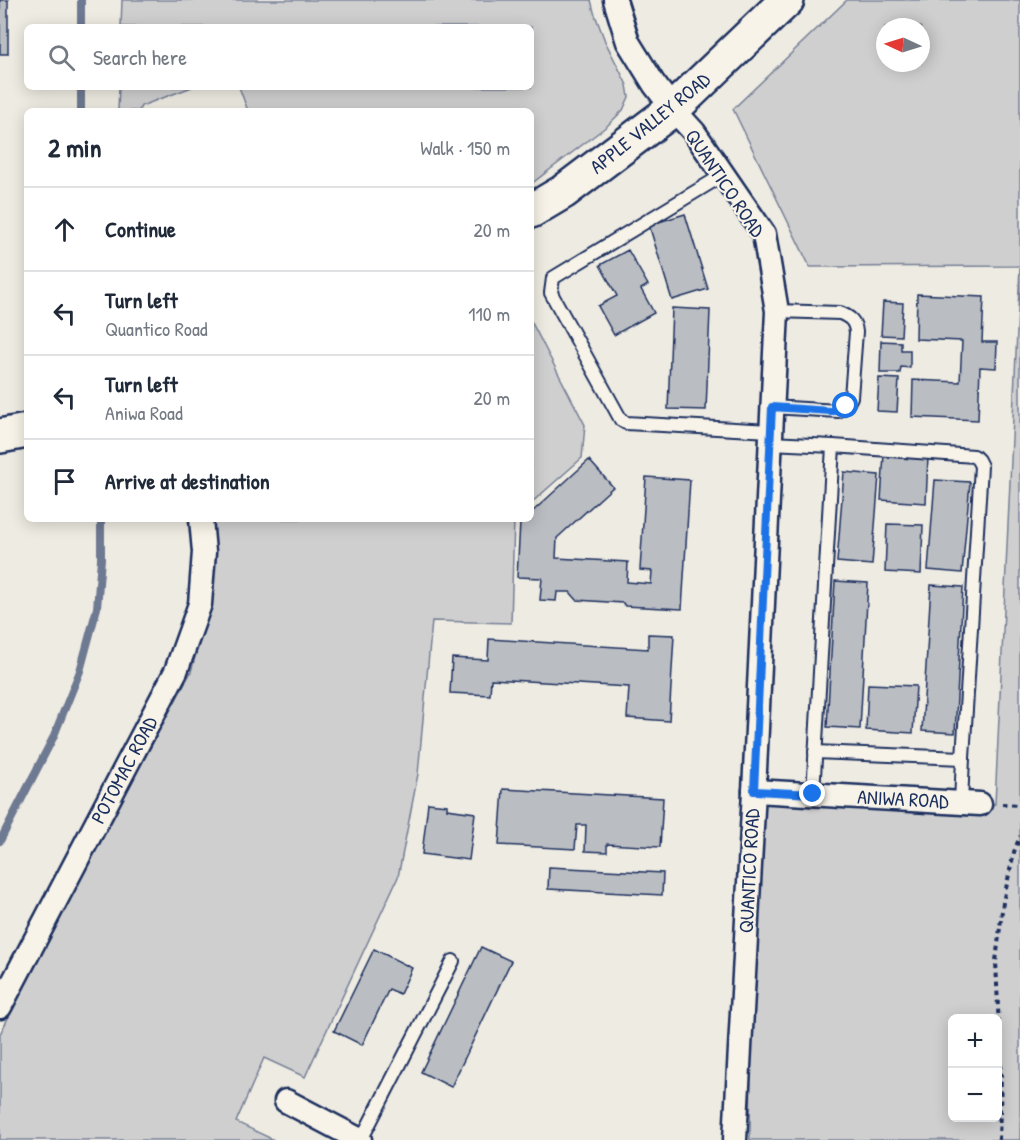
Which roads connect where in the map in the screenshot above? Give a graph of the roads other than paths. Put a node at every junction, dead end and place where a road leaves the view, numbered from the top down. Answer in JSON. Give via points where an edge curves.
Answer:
{"nodes":[{"id":1,"x":615,"y":0,"type":"edge"},
{"id":2,"x":787,"y":0,"type":"edge"},
{"id":3,"x":673,"y":109,"type":"junction"},
{"id":4,"x":723,"y":175,"type":"junction"},
{"id":5,"x":534,"y":209,"type":"edge"},
{"id":6,"x":777,"y":311,"type":"junction"},
{"id":7,"x":772,"y":407,"type":"junction"},
{"id":8,"x":24,"y":431,"type":"edge"},
{"id":9,"x":0,"y":436,"type":"edge"},
{"id":10,"x":771,"y":437,"type":"junction"},
{"id":11,"x":832,"y":446,"type":"junction"},
{"id":12,"x":201,"y":522,"type":"edge"},
{"id":13,"x":816,"y":752,"type":"junction"},
{"id":14,"x":963,"y":758,"type":"junction"},
{"id":15,"x":754,"y":791,"type":"junction"},
{"id":16,"x":813,"y":794,"type":"junction"},
{"id":17,"x":971,"y":803,"type":"joint"},
{"id":18,"x":453,"y":961,"type":"dead end"},
{"id":19,"x":0,"y":1007,"type":"edge"},
{"id":20,"x":286,"y":1101,"type":"dead end"},
{"id":21,"x":360,"y":1140,"type":"edge"},
{"id":22,"x":735,"y":1140,"type":"edge"}],
"edges":[{"from":1,"to":3,"type":"street","name":"QUANTICO ROAD","via":[[628,42]]},
{"from":2,"to":3,"type":"main road","name":"APPLE VALLEY ROAD"},
{"from":3,"to":4,"type":"street","name":"QUANTICO ROAD"},
{"from":3,"to":5,"type":"main road","name":"APPLE VALLEY ROAD"},
{"from":4,"to":6,"type":"street","name":"QUANTICO ROAD","via":[[764,234]]},
{"from":4,"to":10,"type":"lane","via":[[553,278],[551,293],[621,420]]},
{"from":6,"to":7,"type":"street","name":"QUANTICO ROAD"},
{"from":6,"to":7,"type":"lane","via":[[840,313],[855,323],[856,332],[851,397],[846,406],[838,411]]},
{"from":7,"to":10,"type":"street","name":"QUANTICO ROAD"},
{"from":8,"to":9,"type":"main road"},
{"from":10,"to":11,"type":"lane"},
{"from":10,"to":15,"type":"street","name":"QUANTICO ROAD"},
{"from":11,"to":13,"type":"lane"},
{"from":11,"to":14,"type":"lane","via":[[974,456],[981,466]]},
{"from":12,"to":19,"type":"street","name":"POTOMAC ROAD","via":[[204,552],[200,604],[176,671]]},
{"from":13,"to":14,"type":"lane"},
{"from":13,"to":16,"type":"lane"},
{"from":14,"to":17,"type":"lane"},
{"from":15,"to":16,"type":"street","name":"ANIWA ROAD"},
{"from":15,"to":22,"type":"street","name":"QUANTICO ROAD"},
{"from":16,"to":17,"type":"street","name":"ANIWA ROAD"},
{"from":18,"to":21,"type":"lane"},
{"from":20,"to":21,"type":"street"}]}
